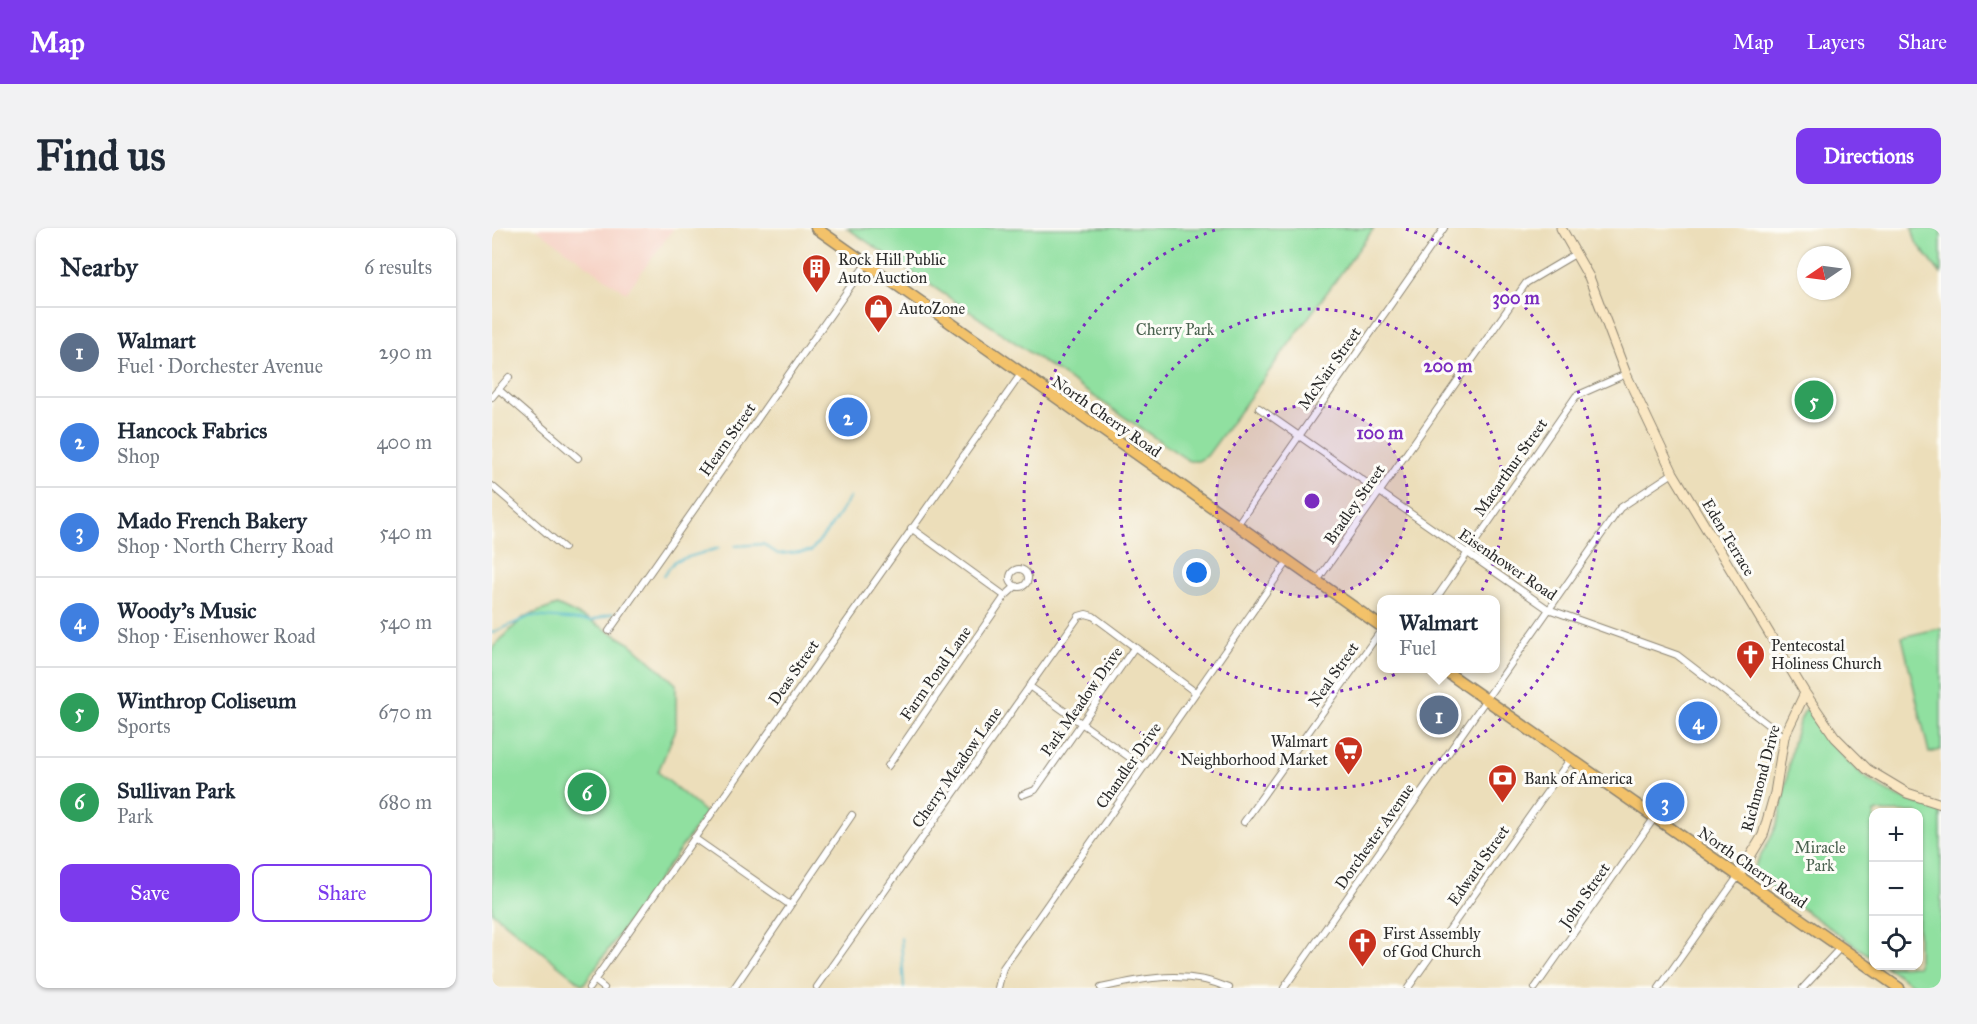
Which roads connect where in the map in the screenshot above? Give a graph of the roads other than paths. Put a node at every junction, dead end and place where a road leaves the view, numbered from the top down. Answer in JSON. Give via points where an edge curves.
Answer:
{"nodes":[{"id":1,"x":816,"y":228,"type":"edge"},
{"id":2,"x":1444,"y":228,"type":"edge"},
{"id":3,"x":1561,"y":228,"type":"edge"},
{"id":4,"x":1575,"y":254,"type":"junction"},
{"id":5,"x":866,"y":264,"type":"junction"},
{"id":6,"x":1021,"y":374,"type":"junction"},
{"id":7,"x":1626,"y":374,"type":"junction"},
{"id":8,"x":509,"y":377,"type":"dead end"},
{"id":9,"x":498,"y":389,"type":"junction"},
{"id":10,"x":492,"y":397,"type":"edge"},
{"id":11,"x":1259,"y":408,"type":"dead end"},
{"id":12,"x":1298,"y":436,"type":"junction"},
{"id":13,"x":578,"y":458,"type":"dead end"},
{"id":14,"x":1673,"y":473,"type":"junction"},
{"id":15,"x":492,"y":486,"type":"edge"},
{"id":16,"x":1379,"y":492,"type":"junction"},
{"id":17,"x":1237,"y":525,"type":"junction"},
{"id":18,"x":910,"y":528,"type":"junction"},
{"id":19,"x":564,"y":548,"type":"dead end"},
{"id":20,"x":1466,"y":553,"type":"junction"},
{"id":21,"x":1288,"y":561,"type":"junction"},
{"id":22,"x":1317,"y":581,"type":"junction"},
{"id":23,"x":1016,"y":586,"type":"dead end"},
{"id":24,"x":1438,"y":595,"type":"edge"},
{"id":25,"x":1005,"y":596,"type":"junction"},
{"id":26,"x":1548,"y":609,"type":"junction"},
{"id":27,"x":1377,"y":624,"type":"edge"},
{"id":28,"x":609,"y":631,"type":"dead end"},
{"id":29,"x":1377,"y":635,"type":"edge"},
{"id":30,"x":1134,"y":648,"type":"junction"},
{"id":31,"x":1447,"y":673,"type":"edge"},
{"id":32,"x":1029,"y":686,"type":"junction"},
{"id":33,"x":1195,"y":692,"type":"junction"},
{"id":34,"x":1805,"y":693,"type":"junction"},
{"id":35,"x":1485,"y":700,"type":"junction"},
{"id":36,"x":1083,"y":724,"type":"junction"},
{"id":37,"x":1784,"y":737,"type":"junction"},
{"id":38,"x":1571,"y":758,"type":"junction"},
{"id":39,"x":888,"y":766,"type":"dead end"},
{"id":40,"x":1143,"y":767,"type":"junction"},
{"id":41,"x":1022,"y":795,"type":"dead end"},
{"id":42,"x":1941,"y":804,"type":"edge"},
{"id":43,"x":852,"y":815,"type":"dead end"},
{"id":44,"x":1655,"y":817,"type":"junction"},
{"id":45,"x":1245,"y":822,"type":"dead end"},
{"id":46,"x":694,"y":838,"type":"junction"},
{"id":47,"x":1739,"y":876,"type":"junction"},
{"id":48,"x":790,"y":905,"type":"junction"},
{"id":49,"x":1841,"y":947,"type":"junction"},
{"id":50,"x":594,"y":980,"type":"junction"},
{"id":51,"x":817,"y":987,"type":"edge"},
{"id":52,"x":589,"y":988,"type":"edge"},
{"id":53,"x":604,"y":988,"type":"edge"},
{"id":54,"x":734,"y":988,"type":"edge"},
{"id":55,"x":998,"y":988,"type":"edge"},
{"id":56,"x":1101,"y":988,"type":"edge"},
{"id":57,"x":1230,"y":988,"type":"edge"},
{"id":58,"x":1284,"y":988,"type":"edge"},
{"id":59,"x":1408,"y":988,"type":"edge"},
{"id":60,"x":1535,"y":988,"type":"edge"},
{"id":61,"x":1659,"y":988,"type":"edge"},
{"id":62,"x":1803,"y":988,"type":"edge"},
{"id":63,"x":1899,"y":988,"type":"edge"}],
"edges":[{"from":1,"to":5,"type":"main road","name":"North Cherry Road"},
{"from":2,"to":12,"type":"street","name":"McNair Street"},
{"from":3,"to":4,"type":"street","name":"Eden Terrace"},
{"from":4,"to":7,"type":"street","name":"Eden Terrace","via":[[1589,278]]},
{"from":4,"to":16,"type":"street","name":"Bradley Street","via":[[1526,283]]},
{"from":5,"to":6,"type":"main road","name":"North Cherry Road"},
{"from":5,"to":28,"type":"street","name":"Hearn Street"},
{"from":6,"to":17,"type":"main road","name":"North Cherry Road"},
{"from":6,"to":18,"type":"street","name":"Deas Street"},
{"from":7,"to":14,"type":"street","name":"Eden Terrace"},
{"from":7,"to":20,"type":"street","name":"Macarthur Street","via":[[1576,396]]},
{"from":8,"to":9,"type":"street"},
{"from":9,"to":10,"type":"street"},
{"from":9,"to":13,"type":"street"},
{"from":11,"to":12,"type":"street","name":"Eisenhower Road"},
{"from":12,"to":16,"type":"street","name":"Eisenhower Road"},
{"from":12,"to":17,"type":"street","name":"McNair Street"},
{"from":14,"to":26,"type":"street","name":"Dorchester Avenue","via":[[1620,508]]},
{"from":14,"to":34,"type":"street","name":"Eden Terrace"},
{"from":15,"to":19,"type":"street"},
{"from":16,"to":20,"type":"street","name":"Eisenhower Road"},
{"from":16,"to":22,"type":"street","name":"Bradley Street"},
{"from":17,"to":21,"type":"main road","name":"North Cherry Road"},
{"from":18,"to":25,"type":"street"},
{"from":18,"to":46,"type":"street","name":"Deas Street"},
{"from":20,"to":24,"type":"street","name":"Macarthur Street"},
{"from":20,"to":26,"type":"street","name":"Eisenhower Road"},
{"from":21,"to":22,"type":"main road","name":"North Cherry Road"},
{"from":21,"to":33,"type":"street","name":"Chandler Drive"},
{"from":22,"to":27,"type":"main road","name":"North Cherry Road"},
{"from":23,"to":25,"type":"street","name":"Farm Pond Lane"},
{"from":25,"to":39,"type":"street","name":"Farm Pond Lane"},
{"from":26,"to":35,"type":"street","name":"Dorchester Avenue"},
{"from":26,"to":37,"type":"street","name":"Eisenhower Road","via":[[1677,655]]},
{"from":29,"to":45,"type":"street","name":"Neal Street"},
{"from":30,"to":32,"type":"street","name":"Cherry Meadow Lane","via":[[1093,616],[1084,614]]},
{"from":30,"to":33,"type":"street","name":"Park Meadow Drive"},
{"from":30,"to":36,"type":"street","name":"Park Meadow Drive"},
{"from":31,"to":35,"type":"main road","name":"North Cherry Road"},
{"from":32,"to":36,"type":"street"},
{"from":32,"to":51,"type":"street","name":"Cherry Meadow Lane"},
{"from":33,"to":40,"type":"street","name":"Chandler Drive"},
{"from":34,"to":37,"type":"street","name":"Richmond Drive"},
{"from":34,"to":42,"type":"street","name":"Eden Terrace","via":[[1835,736],[1867,769],[1907,793]]},
{"from":35,"to":38,"type":"main road","name":"North Cherry Road"},
{"from":35,"to":58,"type":"street","name":"Dorchester Avenue"},
{"from":36,"to":40,"type":"street"},
{"from":36,"to":41,"type":"street","name":"Park Meadow Drive","via":[[1035,790]]},
{"from":37,"to":47,"type":"street","name":"Richmond Drive","via":[[1763,835]]},
{"from":38,"to":44,"type":"main road","name":"North Cherry Road"},
{"from":38,"to":59,"type":"street","name":"Edward Street"},
{"from":40,"to":55,"type":"street","name":"Chandler Drive","via":[[1003,968]]},
{"from":43,"to":48,"type":"street"},
{"from":44,"to":47,"type":"main road","name":"North Cherry Road"},
{"from":44,"to":60,"type":"street","name":"John Street"},
{"from":46,"to":48,"type":"street"},
{"from":46,"to":50,"type":"street","name":"Deas Street"},
{"from":47,"to":49,"type":"main road","name":"North Cherry Road"},
{"from":47,"to":61,"type":"street","name":"Richmond Drive"},
{"from":48,"to":54,"type":"street"},
{"from":49,"to":62,"type":"street"},
{"from":49,"to":63,"type":"main road","name":"North Cherry Road"},
{"from":50,"to":52,"type":"street","name":"Deas Street"},
{"from":50,"to":53,"type":"street"},
{"from":56,"to":57,"type":"street","via":[[1149,977],[1184,976]]}]}
